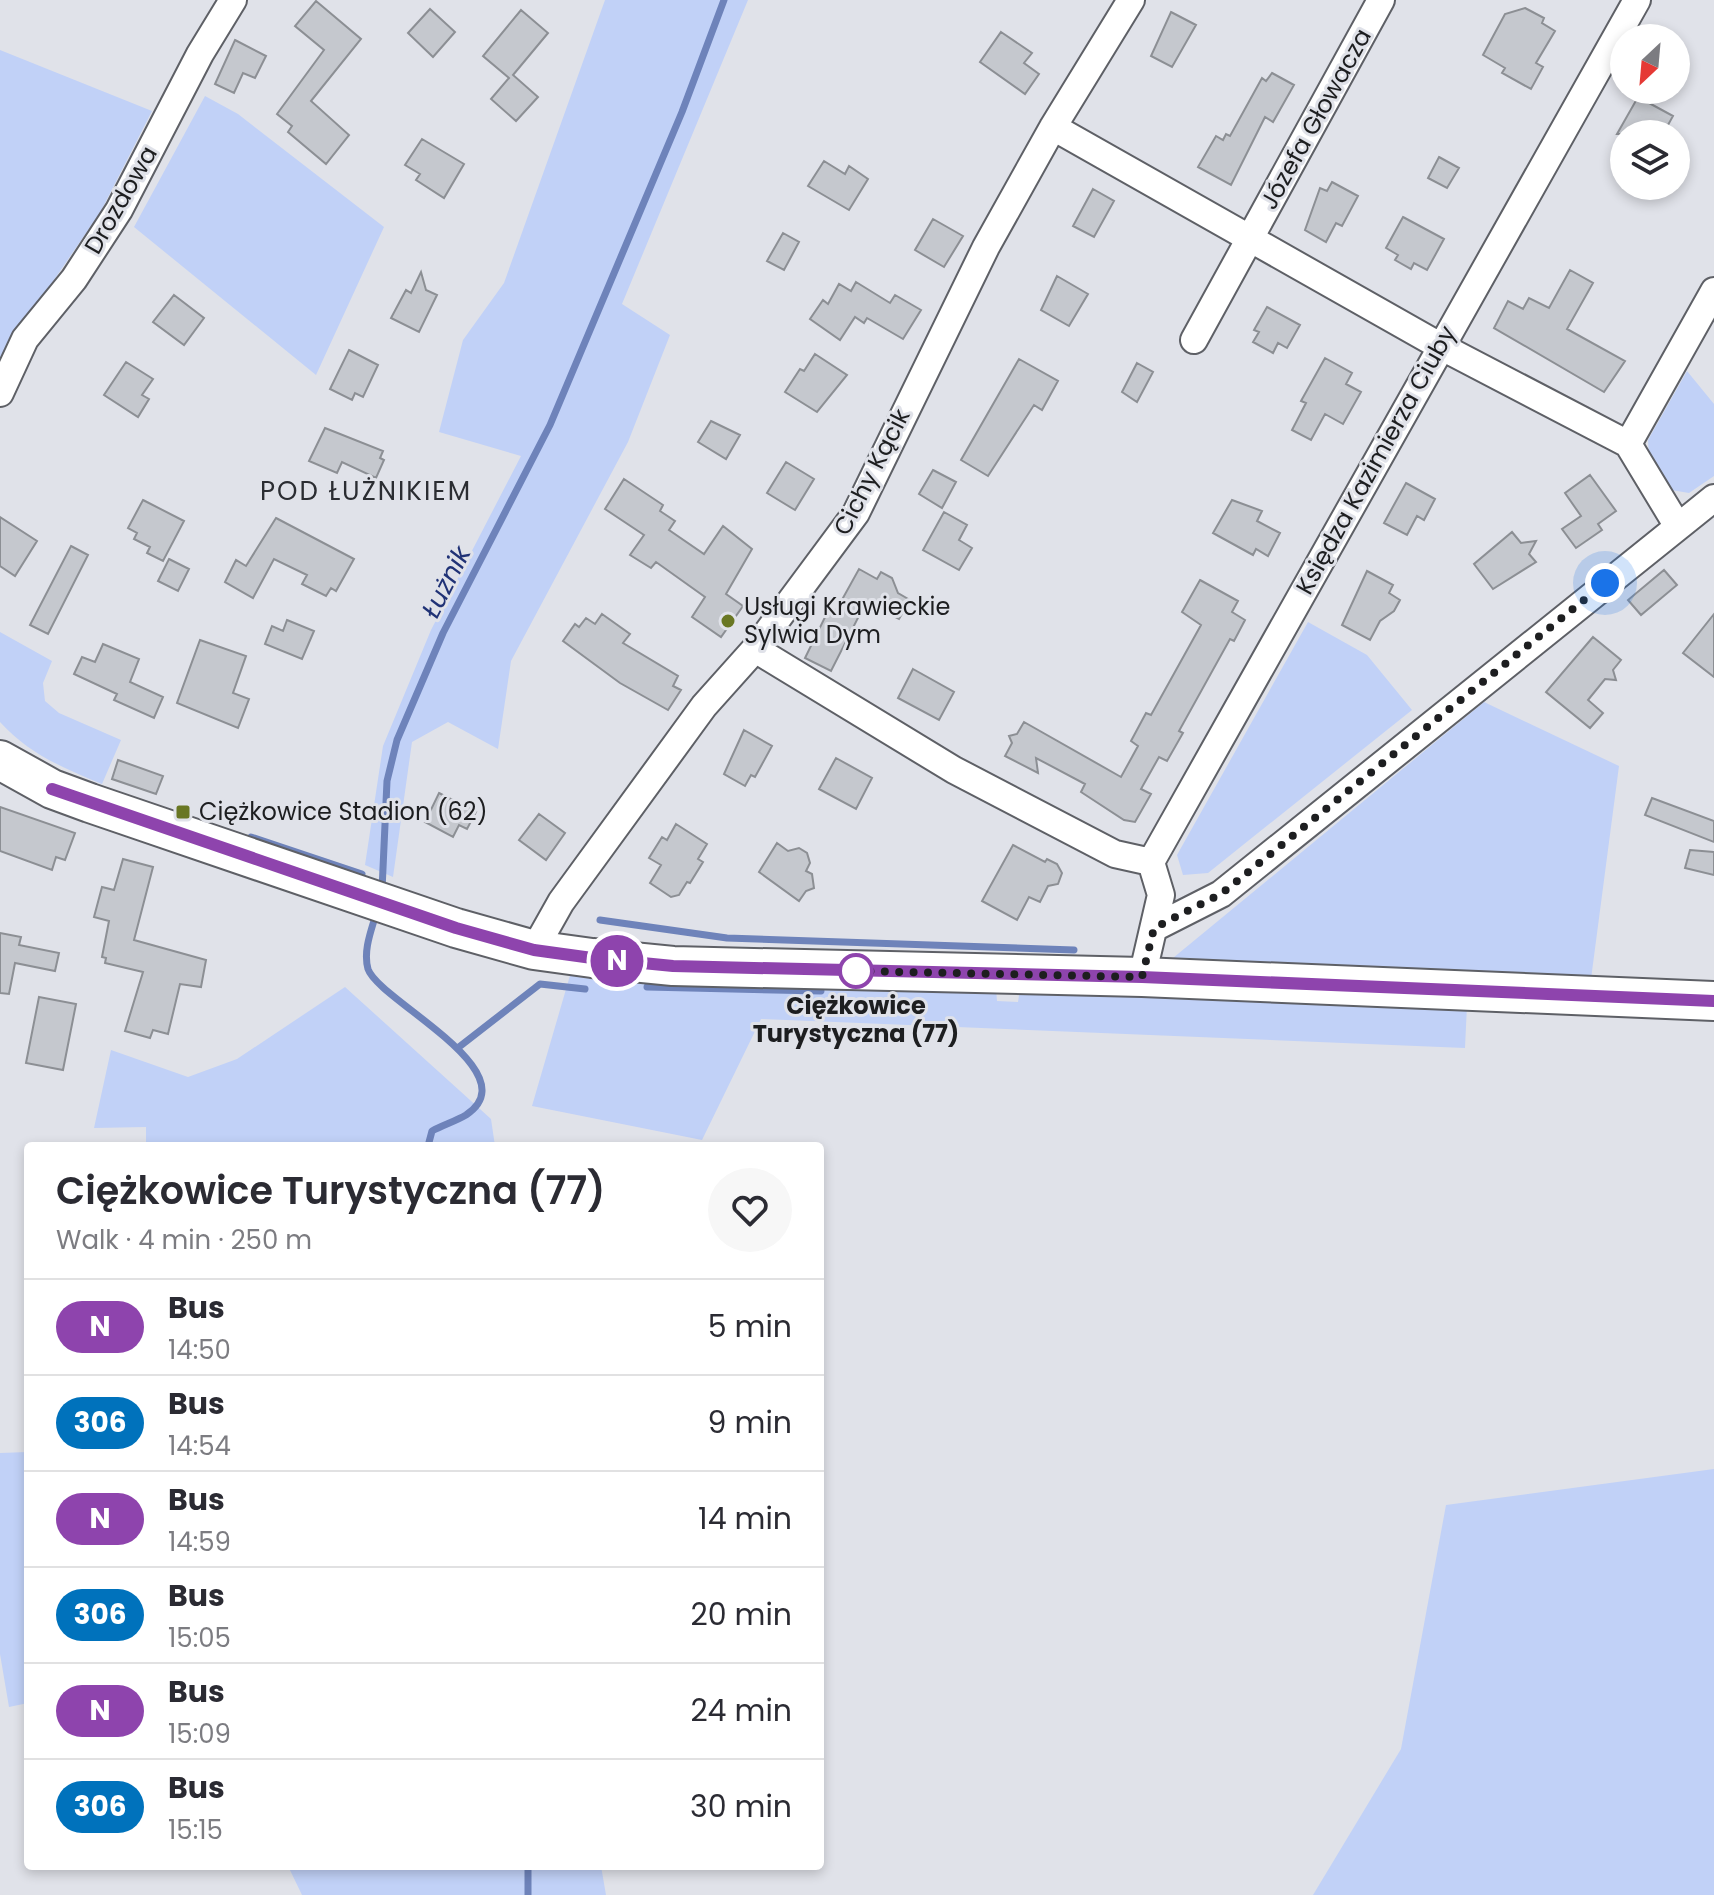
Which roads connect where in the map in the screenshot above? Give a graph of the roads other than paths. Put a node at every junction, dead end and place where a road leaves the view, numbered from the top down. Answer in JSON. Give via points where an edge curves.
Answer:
{"nodes":[{"id":1,"x":233,"y":0,"type":"edge"},
{"id":2,"x":1131,"y":0,"type":"edge"},
{"id":3,"x":1381,"y":0,"type":"edge"},
{"id":4,"x":1637,"y":0,"type":"edge"},
{"id":5,"x":1053,"y":127,"type":"junction"},
{"id":6,"x":1250,"y":239,"type":"junction"},
{"id":7,"x":1714,"y":291,"type":"edge"},
{"id":8,"x":1194,"y":340,"type":"dead end"},
{"id":9,"x":1440,"y":346,"type":"junction"},
{"id":10,"x":0,"y":393,"type":"edge"},
{"id":11,"x":1628,"y":444,"type":"junction"},
{"id":12,"x":1714,"y":498,"type":"edge"},
{"id":13,"x":1677,"y":525,"type":"junction"},
{"id":14,"x":755,"y":649,"type":"junction"},
{"id":15,"x":0,"y":760,"type":"edge"},
{"id":16,"x":1151,"y":862,"type":"junction"},
{"id":17,"x":1154,"y":928,"type":"junction"},
{"id":18,"x":534,"y":950,"type":"junction"},
{"id":19,"x":1142,"y":977,"type":"junction"},
{"id":20,"x":1714,"y":1001,"type":"edge"}],
"edges":[{"from":1,"to":10,"type":"street","name":"Drozdowa","via":[[119,210],[74,279],[25,339]]},
{"from":2,"to":5,"type":"street","name":"Cichy Kącik"},
{"from":3,"to":6,"type":"street","name":"Józefa Głowacza"},
{"from":4,"to":9,"type":"street","name":"Księdza Kazimierza Ciuby"},
{"from":5,"to":6,"type":"street","name":"Józefa Głowacza"},
{"from":5,"to":14,"type":"street","name":"Cichy Kącik","via":[[979,261],[856,513]]},
{"from":6,"to":8,"type":"street","name":"Józefa Głowacza"},
{"from":6,"to":9,"type":"street","name":"Józefa Głowacza"},
{"from":7,"to":11,"type":"street"},
{"from":9,"to":11,"type":"street","name":"Józefa Głowacza"},
{"from":9,"to":16,"type":"street","name":"Księdza Kazimierza Ciuby"},
{"from":11,"to":13,"type":"street"},
{"from":12,"to":13,"type":"street"},
{"from":13,"to":17,"type":"street","via":[[1221,894]]},
{"from":14,"to":16,"type":"street","via":[[954,770],[1115,854]]},
{"from":14,"to":18,"type":"street","name":"Cichy Kącik","via":[[695,718],[561,902]]},
{"from":15,"to":18,"type":"street","via":[[90,803]]},
{"from":16,"to":17,"type":"street","via":[[1161,895]]},
{"from":17,"to":19,"type":"street"},
{"from":18,"to":19,"type":"street","via":[[673,966]]},
{"from":19,"to":20,"type":"street"}]}
